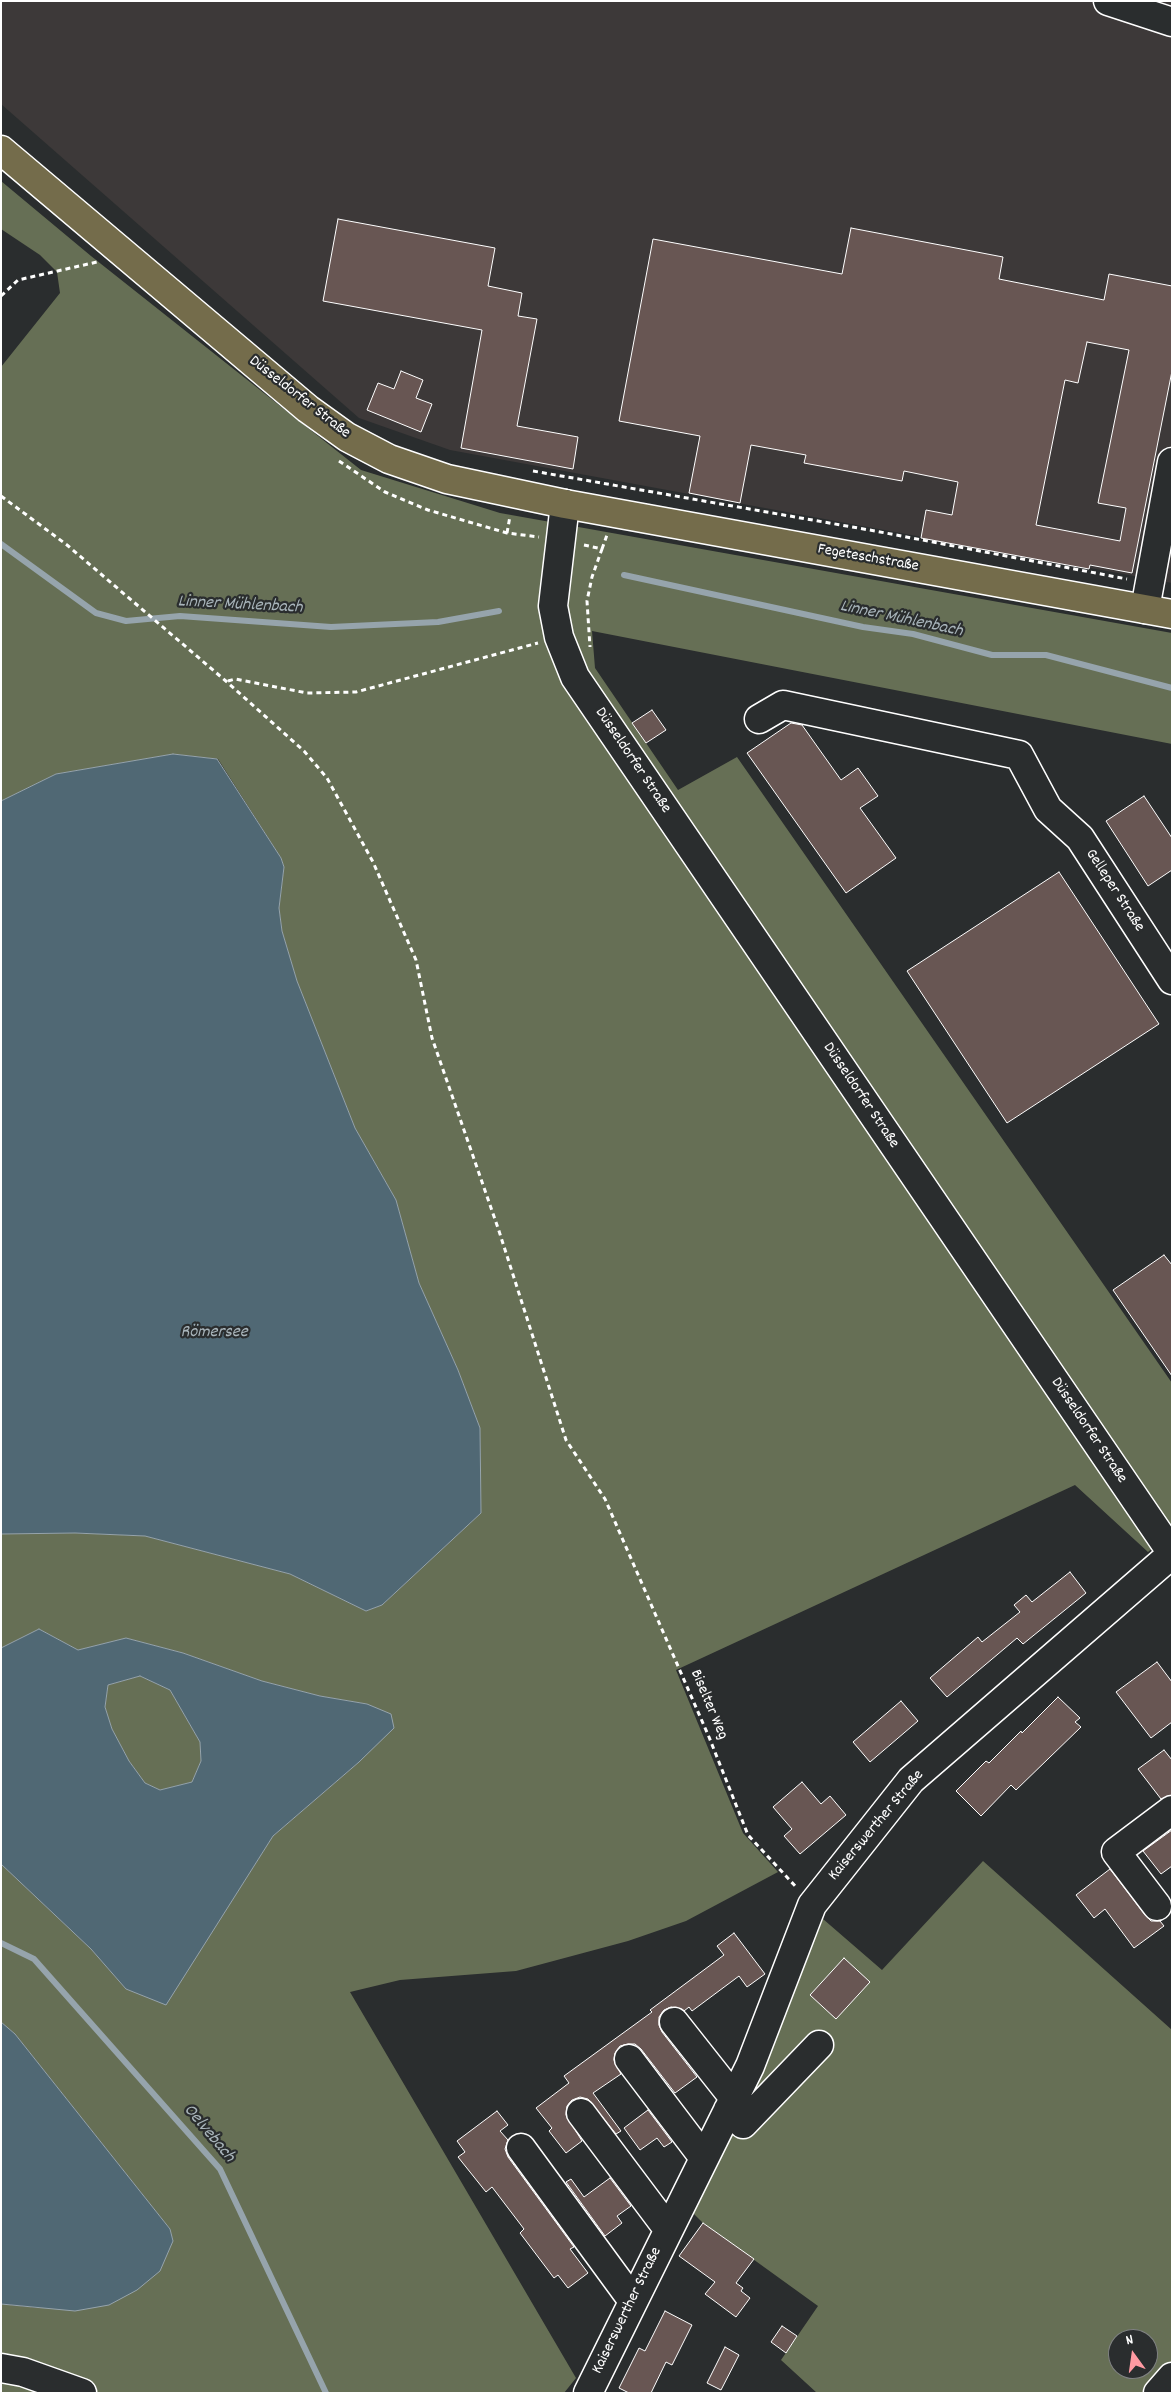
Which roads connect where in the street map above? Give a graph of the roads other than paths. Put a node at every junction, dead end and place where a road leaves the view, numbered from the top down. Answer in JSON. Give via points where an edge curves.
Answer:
{"nodes":[{"id":1,"x":1108,"y":1,"type":"edge"},
{"id":2,"x":1172,"y":22,"type":"edge"},
{"id":3,"x":1,"y":150,"type":"edge"},
{"id":4,"x":1172,"y":462,"type":"edge"},
{"id":5,"x":565,"y":504,"type":"junction"},
{"id":6,"x":1148,"y":596,"type":"junction"},
{"id":7,"x":1172,"y":614,"type":"edge"},
{"id":8,"x":759,"y":719,"type":"dead end"},
{"id":9,"x":1172,"y":980,"type":"edge"},
{"id":10,"x":1172,"y":1554,"type":"edge"},
{"id":11,"x":1172,"y":1810,"type":"edge"},
{"id":12,"x":1157,"y":1906,"type":"dead end"},
{"id":13,"x":674,"y":2022,"type":"dead end"},
{"id":14,"x":819,"y":2046,"type":"dead end"},
{"id":15,"x":629,"y":2059,"type":"dead end"},
{"id":16,"x":731,"y":2104,"type":"junction"},
{"id":17,"x":581,"y":2113,"type":"dead end"},
{"id":18,"x":521,"y":2148,"type":"dead end"},
{"id":19,"x":704,"y":2158,"type":"junction"},
{"id":20,"x":668,"y":2229,"type":"junction"},
{"id":21,"x":633,"y":2301,"type":"junction"},
{"id":22,"x":1,"y":2368,"type":"edge"},
{"id":23,"x":1172,"y":2377,"type":"edge"},
{"id":24,"x":82,"y":2393,"type":"edge"},
{"id":25,"x":588,"y":2393,"type":"edge"},
{"id":26,"x":1158,"y":2393,"type":"edge"}],
"edges":[{"from":1,"to":2,"type":"street"},
{"from":3,"to":5,"type":"main road","name":"Düsseldorfer Straße","via":[[308,409],[347,437],[389,459],[447,479]]},
{"from":4,"to":6,"type":"street"},
{"from":5,"to":6,"type":"main road","name":"Fegeteschstraße"},
{"from":5,"to":10,"type":"street","name":"Düsseldorfer Straße","via":[[553,606],[558,638],[581,686]]},
{"from":6,"to":7,"type":"main road","name":"Fegeteschstraße"},
{"from":8,"to":9,"type":"street","name":"Gelleper Straße","via":[[783,705],[1019,755],[1048,809],[1080,838]]},
{"from":10,"to":16,"type":"street","name":"Kaiserswerther Straße","via":[[911,1780],[812,1905],[750,2066]]},
{"from":11,"to":12,"type":"street","via":[[1116,1852]]},
{"from":13,"to":16,"type":"street"},
{"from":14,"to":16,"type":"street","via":[[743,2124]]},
{"from":15,"to":19,"type":"street"},
{"from":16,"to":19,"type":"street","name":"Kaiserswerther Straße"},
{"from":17,"to":20,"type":"street","name":"Kaiserswerther Straße"},
{"from":18,"to":21,"type":"street"},
{"from":19,"to":20,"type":"street","name":"Kaiserswerther Straße"},
{"from":20,"to":21,"type":"street","name":"Kaiserswerther Straße"},
{"from":21,"to":25,"type":"street","name":"Kaiserswerther Straße"},
{"from":22,"to":24,"type":"street","via":[[23,2372]]},
{"from":23,"to":26,"type":"street"}]}
